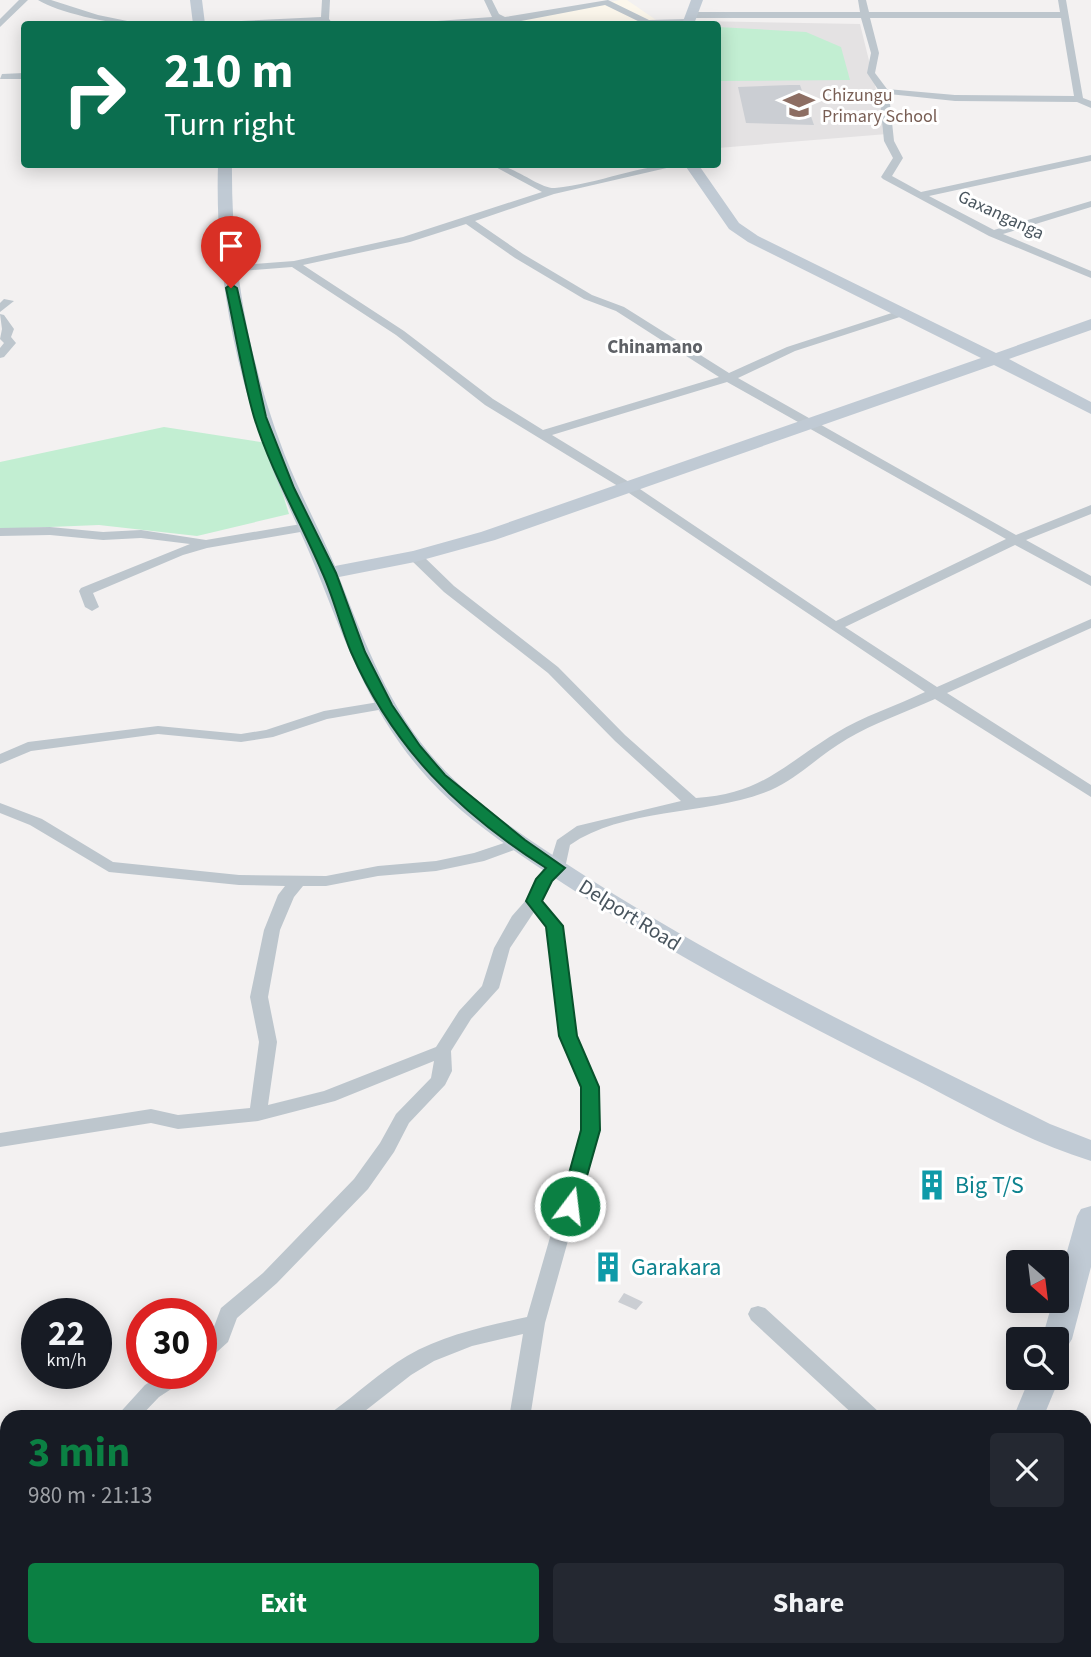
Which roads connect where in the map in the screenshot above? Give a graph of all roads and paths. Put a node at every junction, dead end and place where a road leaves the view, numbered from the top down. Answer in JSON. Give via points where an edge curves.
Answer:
{"nodes":[{"id":1,"x":24,"y":0,"type":"edge"},
{"id":2,"x":44,"y":0,"type":"edge"},
{"id":3,"x":196,"y":0,"type":"edge"},
{"id":4,"x":326,"y":0,"type":"edge"},
{"id":5,"x":488,"y":0,"type":"edge"},
{"id":6,"x":697,"y":0,"type":"edge"},
{"id":7,"x":862,"y":0,"type":"edge"},
{"id":8,"x":1062,"y":0,"type":"edge"},
{"id":9,"x":865,"y":15,"type":"junction"},
{"id":10,"x":1065,"y":15,"type":"junction"},
{"id":11,"x":690,"y":20,"type":"edge"},
{"id":12,"x":120,"y":21,"type":"edge"},
{"id":13,"x":198,"y":21,"type":"edge"},
{"id":14,"x":327,"y":21,"type":"edge"},
{"id":15,"x":504,"y":21,"type":"edge"},
{"id":16,"x":644,"y":21,"type":"edge"},
{"id":17,"x":0,"y":24,"type":"edge"},
{"id":18,"x":1,"y":75,"type":"edge"},
{"id":19,"x":21,"y":76,"type":"edge"},
{"id":20,"x":0,"y":89,"type":"edge"},
{"id":21,"x":884,"y":91,"type":"junction"},
{"id":22,"x":1079,"y":99,"type":"junction"},
{"id":23,"x":1091,"y":105,"type":"edge"},
{"id":24,"x":1091,"y":158,"type":"edge"},
{"id":25,"x":225,"y":168,"type":"edge"},
{"id":26,"x":503,"y":168,"type":"edge"},
{"id":27,"x":661,"y":168,"type":"edge"},
{"id":28,"x":694,"y":168,"type":"edge"},
{"id":29,"x":551,"y":192,"type":"junction"},
{"id":30,"x":919,"y":195,"type":"junction"},
{"id":31,"x":1091,"y":204,"type":"edge"},
{"id":32,"x":469,"y":221,"type":"junction"},
{"id":33,"x":993,"y":234,"type":"junction"},
{"id":34,"x":294,"y":264,"type":"junction"},
{"id":35,"x":228,"y":270,"type":"junction"},
{"id":36,"x":1091,"y":275,"type":"edge"},
{"id":37,"x":905,"y":312,"type":"junction"},
{"id":38,"x":0,"y":317,"type":"edge"},
{"id":39,"x":1091,"y":324,"type":"edge"},
{"id":40,"x":0,"y":355,"type":"edge"},
{"id":41,"x":993,"y":358,"type":"junction"},
{"id":42,"x":730,"y":377,"type":"junction"},
{"id":43,"x":1091,"y":409,"type":"edge"},
{"id":44,"x":812,"y":425,"type":"junction"},
{"id":45,"x":542,"y":434,"type":"junction"},
{"id":46,"x":630,"y":488,"type":"junction"},
{"id":47,"x":1091,"y":509,"type":"edge"},
{"id":48,"x":307,"y":527,"type":"junction"},
{"id":49,"x":0,"y":532,"type":"edge"},
{"id":50,"x":1017,"y":539,"type":"junction"},
{"id":51,"x":205,"y":544,"type":"junction"},
{"id":52,"x":415,"y":556,"type":"junction"},
{"id":53,"x":330,"y":573,"type":"junction"},
{"id":54,"x":1091,"y":582,"type":"edge"},
{"id":55,"x":92,"y":607,"type":"dead end"},
{"id":56,"x":1091,"y":624,"type":"edge"},
{"id":57,"x":836,"y":626,"type":"junction"},
{"id":58,"x":936,"y":693,"type":"junction"},
{"id":59,"x":385,"y":705,"type":"junction"},
{"id":60,"x":0,"y":759,"type":"edge"},
{"id":61,"x":1091,"y":792,"type":"edge"},
{"id":62,"x":692,"y":803,"type":"junction"},
{"id":63,"x":0,"y":808,"type":"edge"},
{"id":64,"x":519,"y":844,"type":"junction"},
{"id":65,"x":557,"y":868,"type":"junction"},
{"id":66,"x":298,"y":881,"type":"junction"},
{"id":67,"x":534,"y":901,"type":"junction"},
{"id":68,"x":442,"y":1051,"type":"junction"},
{"id":69,"x":258,"y":1114,"type":"junction"},
{"id":70,"x":0,"y":1140,"type":"edge"},
{"id":71,"x":1091,"y":1151,"type":"edge"},
{"id":72,"x":1091,"y":1216,"type":"edge"},
{"id":73,"x":758,"y":1314,"type":"dead end"},
{"id":74,"x":535,"y":1323,"type":"junction"},
{"id":75,"x":1060,"y":1327,"type":"edge"},
{"id":76,"x":217,"y":1340,"type":"edge"},
{"id":77,"x":155,"y":1389,"type":"edge"},
{"id":78,"x":1040,"y":1390,"type":"edge"},
{"id":79,"x":133,"y":1410,"type":"edge"},
{"id":80,"x":350,"y":1410,"type":"edge"},
{"id":81,"x":520,"y":1410,"type":"edge"},
{"id":82,"x":863,"y":1410,"type":"edge"},
{"id":83,"x":1031,"y":1410,"type":"edge"}],
"edges":[{"from":1,"to":17,"type":"street"},
{"from":2,"to":12,"type":"street"},
{"from":3,"to":13,"type":"street"},
{"from":4,"to":14,"type":"street"},
{"from":5,"to":15,"type":"street"},
{"from":6,"to":11,"type":"street"},
{"from":7,"to":9,"type":"street"},
{"from":8,"to":10,"type":"street"},
{"from":9,"to":10,"type":"street"},
{"from":9,"to":11,"type":"street"},
{"from":9,"to":21,"type":"street","via":[[874,53],[871,74]]},
{"from":10,"to":22,"type":"street"},
{"from":15,"to":16,"type":"street","via":[[606,2]]},
{"from":18,"to":19,"type":"street"},
{"from":18,"to":20,"type":"street","via":[[6,83]]},
{"from":21,"to":22,"type":"street","via":[[955,99]]},
{"from":21,"to":30,"type":"street","name":"Gaxanganga","via":[[889,141],[898,158],[886,177]]},
{"from":22,"to":23,"type":"street"},
{"from":24,"to":30,"type":"street"},
{"from":25,"to":35,"type":"street","name":"Delport Road"},
{"from":26,"to":29,"type":"street"},
{"from":27,"to":29,"type":"street"},
{"from":28,"to":37,"type":"street","via":[[734,226],[753,239]]},
{"from":29,"to":32,"type":"street"},
{"from":30,"to":33,"type":"street","name":"Gaxanganga"},
{"from":31,"to":33,"type":"street"},
{"from":32,"to":34,"type":"street"},
{"from":32,"to":42,"type":"street","via":[[519,256],[588,297],[620,309]]},
{"from":33,"to":36,"type":"street","name":"Gaxanganga"},
{"from":34,"to":35,"type":"street"},
{"from":34,"to":45,"type":"street"},
{"from":35,"to":48,"type":"street","name":"Delport Road","via":[[254,400]]},
{"from":37,"to":41,"type":"street"},
{"from":37,"to":42,"type":"street","via":[[792,349]]},
{"from":38,"to":40,"type":"street","via":[[8,328],[5,338],[10,343]]},
{"from":39,"to":41,"type":"street"},
{"from":41,"to":43,"type":"street"},
{"from":41,"to":44,"type":"street"},
{"from":42,"to":44,"type":"street"},
{"from":42,"to":45,"type":"street"},
{"from":44,"to":46,"type":"street"},
{"from":44,"to":50,"type":"street"},
{"from":45,"to":46,"type":"street"},
{"from":46,"to":52,"type":"street"},
{"from":46,"to":57,"type":"street"},
{"from":47,"to":50,"type":"street"},
{"from":48,"to":51,"type":"street"},
{"from":48,"to":53,"type":"street","name":"Delport Road"},
{"from":49,"to":51,"type":"street","via":[[27,529],[173,536]]},
{"from":50,"to":54,"type":"street"},
{"from":50,"to":57,"type":"street"},
{"from":51,"to":55,"type":"street","via":[[86,591]]},
{"from":52,"to":53,"type":"street"},
{"from":52,"to":62,"type":"street","via":[[449,589],[553,670]]},
{"from":53,"to":59,"type":"street","name":"Delport Road","via":[[358,652]]},
{"from":56,"to":58,"type":"street"},
{"from":57,"to":58,"type":"street"},
{"from":58,"to":61,"type":"street"},
{"from":58,"to":62,"type":"street","via":[[843,735],[768,786],[726,801]]},
{"from":59,"to":60,"type":"street","via":[[324,715],[268,734],[241,737],[158,730],[28,747]]},
{"from":59,"to":64,"type":"street","name":"Delport Road","via":[[439,778]]},
{"from":62,"to":65,"type":"street","via":[[570,835],[563,843]]},
{"from":63,"to":66,"type":"street","via":[[36,821],[109,867]]},
{"from":64,"to":65,"type":"street","name":"Delport Road"},
{"from":64,"to":66,"type":"street","via":[[436,866]]},
{"from":65,"to":67,"type":"street","via":[[545,879]]},
{"from":65,"to":71,"type":"street","name":"Delport Road","via":[[747,984],[1029,1125]]},
{"from":66,"to":69,"type":"street","via":[[286,895],[272,930],[259,997],[268,1042]]},
{"from":67,"to":68,"type":"street","via":[[502,948],[490,988],[465,1015]]},
{"from":67,"to":74,"type":"street","via":[[554,926],[568,1036],[590,1087],[590,1130]]},
{"from":68,"to":69,"type":"street","via":[[329,1096]]},
{"from":68,"to":76,"type":"street","via":[[439,1081],[402,1119],[361,1184],[270,1278],[228,1314]]},
{"from":69,"to":70,"type":"street","via":[[178,1122],[151,1116]]},
{"from":72,"to":75,"type":"street"},
{"from":73,"to":82,"type":"street"},
{"from":74,"to":80,"type":"street","via":[[432,1352]]},
{"from":74,"to":81,"type":"street"},
{"from":77,"to":79,"type":"street"},
{"from":78,"to":83,"type":"street"}]}
